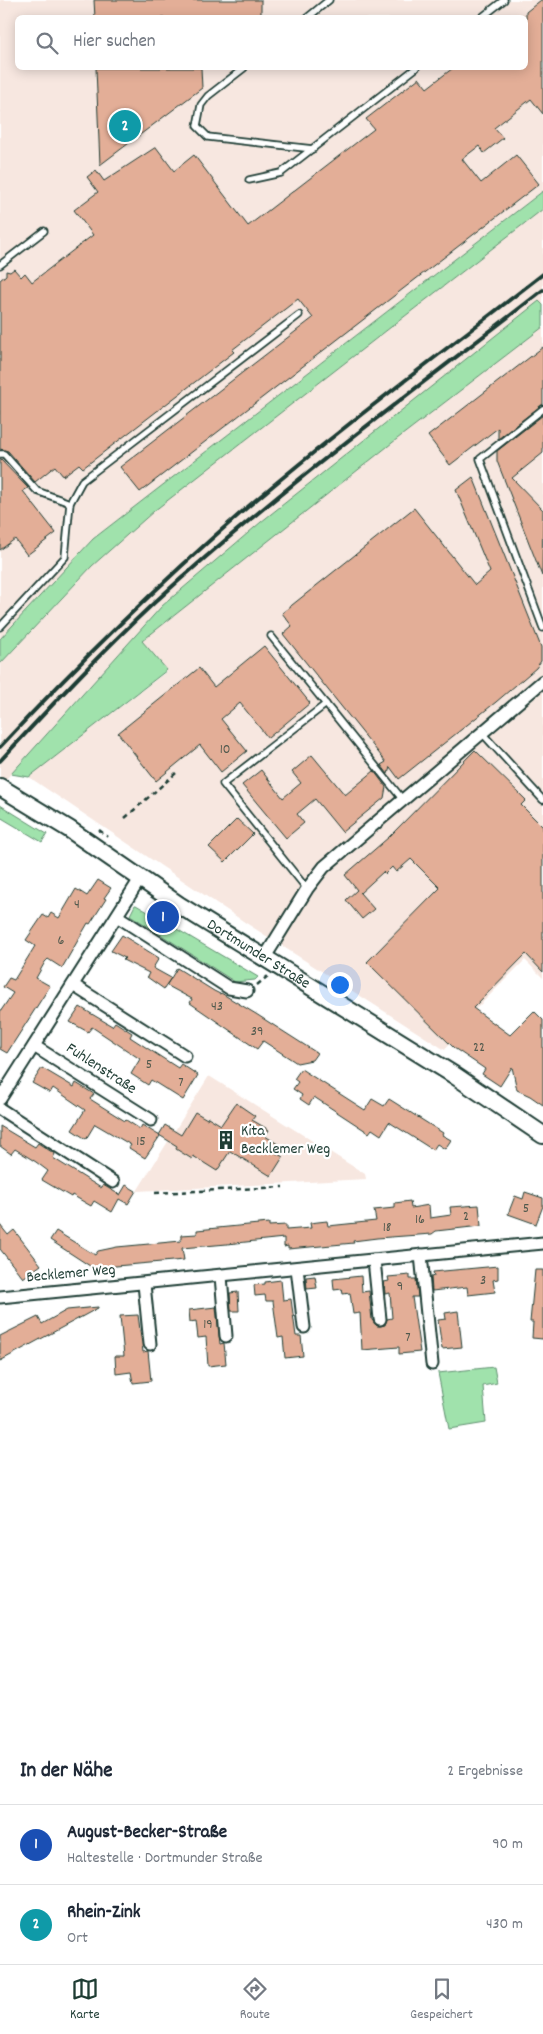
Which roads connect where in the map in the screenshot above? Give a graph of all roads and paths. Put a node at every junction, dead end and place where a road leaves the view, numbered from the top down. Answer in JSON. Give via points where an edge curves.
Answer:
{"nodes":[{"id":1,"x":329,"y":0,"type":"edge"},
{"id":2,"x":504,"y":0,"type":"edge"},
{"id":3,"x":311,"y":15,"type":"edge"},
{"id":4,"x":485,"y":15,"type":"edge"},
{"id":5,"x":241,"y":70,"type":"edge"},
{"id":6,"x":413,"y":70,"type":"edge"},
{"id":7,"x":313,"y":149,"type":"junction"},
{"id":8,"x":249,"y":180,"type":"dead end"},
{"id":9,"x":44,"y":231,"type":"dead end"},
{"id":10,"x":0,"y":265,"type":"edge"},
{"id":11,"x":300,"y":315,"type":"dead end"},
{"id":12,"x":543,"y":409,"type":"edge"},
{"id":13,"x":0,"y":454,"type":"edge"},
{"id":14,"x":70,"y":503,"type":"junction"},
{"id":15,"x":0,"y":627,"type":"edge"},
{"id":16,"x":543,"y":628,"type":"edge"},
{"id":17,"x":271,"y":636,"type":"dead end"},
{"id":18,"x":543,"y":681,"type":"edge"},
{"id":19,"x":326,"y":704,"type":"junction"},
{"id":20,"x":482,"y":733,"type":"junction"},
{"id":21,"x":176,"y":773,"type":"dead end"},
{"id":22,"x":0,"y":787,"type":"edge"},
{"id":23,"x":403,"y":800,"type":"junction"},
{"id":24,"x":543,"y":800,"type":"edge"},
{"id":25,"x":125,"y":818,"type":"dead end"},
{"id":26,"x":140,"y":879,"type":"junction"},
{"id":27,"x":307,"y":889,"type":"junction"},
{"id":28,"x":117,"y":916,"type":"junction"},
{"id":29,"x":271,"y":961,"type":"junction"},
{"id":30,"x":73,"y":985,"type":"junction"},
{"id":31,"x":247,"y":991,"type":"joint"},
{"id":32,"x":34,"y":1046,"type":"junction"},
{"id":33,"x":185,"y":1056,"type":"dead end"},
{"id":34,"x":0,"y":1099,"type":"edge"},
{"id":35,"x":0,"y":1109,"type":"edge"},
{"id":36,"x":151,"y":1120,"type":"dead end"},
{"id":37,"x":543,"y":1134,"type":"edge"},
{"id":38,"x":113,"y":1182,"type":"dead end"},
{"id":39,"x":283,"y":1186,"type":"dead end"},
{"id":40,"x":155,"y":1193,"type":"dead end"},
{"id":41,"x":543,"y":1243,"type":"edge"},
{"id":42,"x":420,"y":1255,"type":"junction"},
{"id":43,"x":374,"y":1260,"type":"junction"},
{"id":44,"x":297,"y":1268,"type":"junction"},
{"id":45,"x":221,"y":1276,"type":"junction"},
{"id":46,"x":144,"y":1284,"type":"junction"},
{"id":47,"x":0,"y":1297,"type":"edge"},
{"id":48,"x":380,"y":1319,"type":"dead end"},
{"id":49,"x":304,"y":1327,"type":"dead end"},
{"id":50,"x":226,"y":1336,"type":"dead end"},
{"id":51,"x":150,"y":1344,"type":"dead end"},
{"id":52,"x":432,"y":1364,"type":"dead end"}],
"edges":[{"from":1,"to":3,"type":"lane"},
{"from":2,"to":4,"type":"lane"},
{"from":5,"to":7,"type":"lane","via":[[208,96],[201,105],[197,126],[208,138]]},
{"from":6,"to":7,"type":"lane"},
{"from":7,"to":8,"type":"lane","via":[[281,173]]},
{"from":9,"to":10,"type":"lane"},
{"from":11,"to":14,"type":"lane","via":[[82,481]]},
{"from":12,"to":16,"type":"lane","via":[[480,459]]},
{"from":13,"to":14,"type":"lane","via":[[4,454],[37,491]]},
{"from":14,"to":15,"type":"lane","via":[[65,557]]},
{"from":17,"to":19,"type":"lane"},
{"from":18,"to":20,"type":"street"},
{"from":19,"to":23,"type":"lane"},
{"from":19,"to":27,"type":"lane","via":[[223,784]]},
{"from":20,"to":23,"type":"street"},
{"from":20,"to":24,"type":"lane"},
{"from":21,"to":25,"type":"path"},
{"from":22,"to":26,"type":"main road","name":"Dortmunder Straße","via":[[69,829]]},
{"from":23,"to":27,"type":"street","via":[[324,867]]},
{"from":26,"to":28,"type":"street"},
{"from":26,"to":29,"type":"main road","name":"Dortmunder Straße"},
{"from":27,"to":29,"type":"street"},
{"from":28,"to":30,"type":"street"},
{"from":28,"to":31,"type":"street","via":[[229,988]]},
{"from":29,"to":31,"type":"path","via":[[265,980]]},
{"from":29,"to":37,"type":"main road","name":"Dortmunder Straße"},
{"from":30,"to":32,"type":"street"},
{"from":30,"to":33,"type":"street"},
{"from":32,"to":34,"type":"street"},
{"from":32,"to":36,"type":"street","name":"Fuhlenstraße"},
{"from":35,"to":38,"type":"street"},
{"from":39,"to":40,"type":"path"},
{"from":41,"to":42,"type":"street","name":"Becklemer Weg"},
{"from":42,"to":43,"type":"street","name":"Becklemer Weg"},
{"from":42,"to":52,"type":"street"},
{"from":43,"to":44,"type":"street","name":"Becklemer Weg"},
{"from":43,"to":48,"type":"street"},
{"from":44,"to":45,"type":"street","name":"Becklemer Weg"},
{"from":44,"to":49,"type":"street"},
{"from":45,"to":46,"type":"street","name":"Becklemer Weg"},
{"from":45,"to":50,"type":"street"},
{"from":46,"to":47,"type":"street","name":"Becklemer Weg"},
{"from":46,"to":51,"type":"street"}]}
